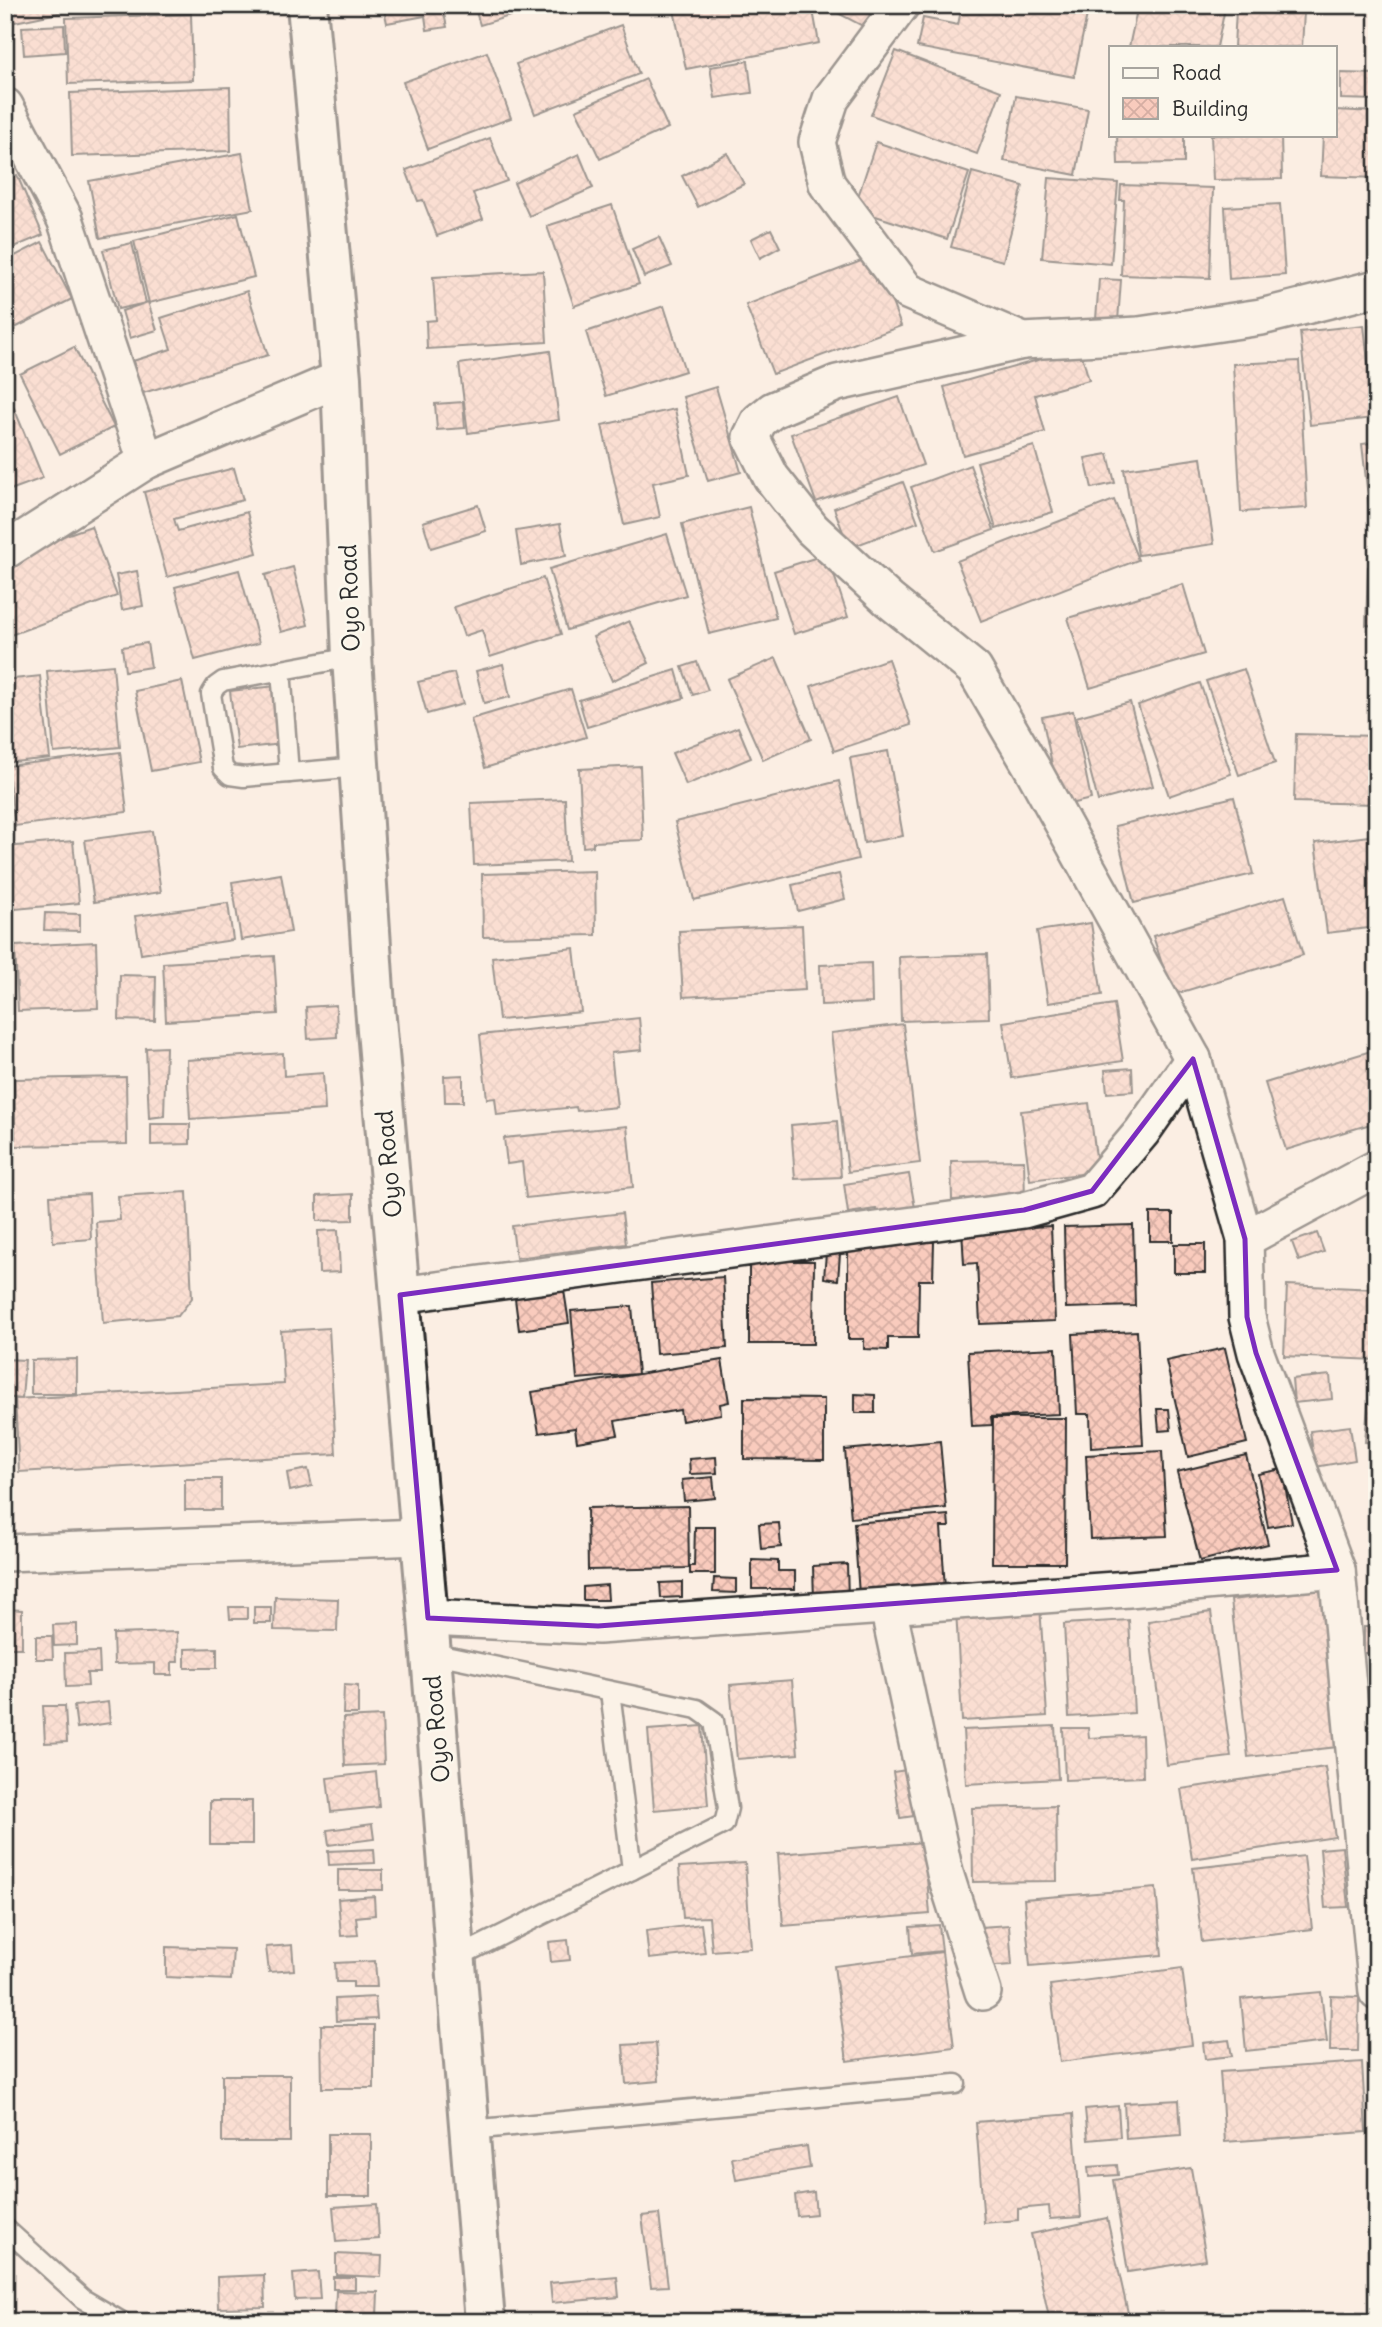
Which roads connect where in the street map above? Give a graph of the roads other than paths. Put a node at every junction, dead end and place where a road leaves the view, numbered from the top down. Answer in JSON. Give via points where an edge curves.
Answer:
{"nodes":[{"id":1,"x":307,"y":5,"type":"edge"},
{"id":2,"x":901,"y":5,"type":"edge"},
{"id":3,"x":5,"y":106,"type":"edge"},
{"id":4,"x":1377,"y":288,"type":"edge"},
{"id":5,"x":1023,"y":341,"type":"junction"},
{"id":6,"x":341,"y":378,"type":"junction"},
{"id":7,"x":146,"y":461,"type":"junction"},
{"id":8,"x":5,"y":551,"type":"edge"},
{"id":9,"x":352,"y":657,"type":"junction"},
{"id":10,"x":281,"y":670,"type":"junction"},
{"id":11,"x":359,"y":767,"type":"junction"},
{"id":12,"x":289,"y":773,"type":"junction"},
{"id":13,"x":1193,"y":1059,"type":"junction"},
{"id":14,"x":1377,"y":1168,"type":"edge"},
{"id":15,"x":1245,"y":1239,"type":"junction"},
{"id":16,"x":400,"y":1295,"type":"junction"},
{"id":17,"x":420,"y":1537,"type":"junction"},
{"id":18,"x":5,"y":1553,"type":"edge"},
{"id":19,"x":1337,"y":1570,"type":"junction"},
{"id":20,"x":888,"y":1607,"type":"junction"},
{"id":21,"x":430,"y":1636,"type":"junction"},
{"id":22,"x":610,"y":1691,"type":"junction"},
{"id":23,"x":632,"y":1870,"type":"junction"},
{"id":24,"x":456,"y":1958,"type":"junction"},
{"id":25,"x":983,"y":1992,"type":"dead end"},
{"id":26,"x":1377,"y":1992,"type":"edge"},
{"id":27,"x":956,"y":2084,"type":"dead end"},
{"id":28,"x":470,"y":2130,"type":"junction"},
{"id":29,"x":5,"y":2228,"type":"edge"},
{"id":30,"x":121,"y":2322,"type":"edge"},
{"id":31,"x":485,"y":2322,"type":"edge"}],
"edges":[{"from":1,"to":6,"type":"highway","name":"Oyo Road"},
{"from":2,"to":5,"type":"street","via":[[831,99],[817,142],[827,184],[907,291]]},
{"from":3,"to":7,"type":"street","via":[[65,219]]},
{"from":4,"to":5,"type":"street","via":[[1261,317],[1139,335]]},
{"from":5,"to":13,"type":"street","via":[[837,383],[773,410],[759,421],[751,437],[771,477],[811,529],[974,669]]},
{"from":6,"to":7,"type":"street"},
{"from":6,"to":9,"type":"highway","name":"Oyo Road"},
{"from":7,"to":8,"type":"street"},
{"from":9,"to":10,"type":"lane"},
{"from":9,"to":11,"type":"highway","name":"Oyo Road"},
{"from":10,"to":12,"type":"lane"},
{"from":10,"to":12,"type":"lane","via":[[223,681],[211,694],[223,768],[230,775],[244,777]]},
{"from":11,"to":12,"type":"lane"},
{"from":11,"to":16,"type":"highway","name":"Oyo Road"},
{"from":13,"to":15,"type":"street"},
{"from":13,"to":16,"type":"street","via":[[1142,1132],[1092,1191],[1024,1210]]},
{"from":14,"to":15,"type":"street"},
{"from":15,"to":19,"type":"street","via":[[1247,1317],[1256,1353]]},
{"from":16,"to":17,"type":"highway","name":"Oyo Road"},
{"from":17,"to":18,"type":"street"},
{"from":17,"to":21,"type":"highway","name":"Oyo Road"},
{"from":19,"to":20,"type":"street"},
{"from":19,"to":26,"type":"street"},
{"from":20,"to":21,"type":"street"},
{"from":20,"to":25,"type":"street","via":[[945,1873]]},
{"from":21,"to":22,"type":"lane"},
{"from":21,"to":24,"type":"highway","name":"Oyo Road"},
{"from":22,"to":23,"type":"lane"},
{"from":22,"to":23,"type":"lane","via":[[697,1709],[714,1721],[728,1808],[724,1824]]},
{"from":23,"to":24,"type":"lane"},
{"from":24,"to":28,"type":"highway","name":"Oyo Road"},
{"from":27,"to":28,"type":"lane"},
{"from":28,"to":31,"type":"highway","name":"Oyo Road"},
{"from":29,"to":30,"type":"lane","via":[[83,2299]]}]}
